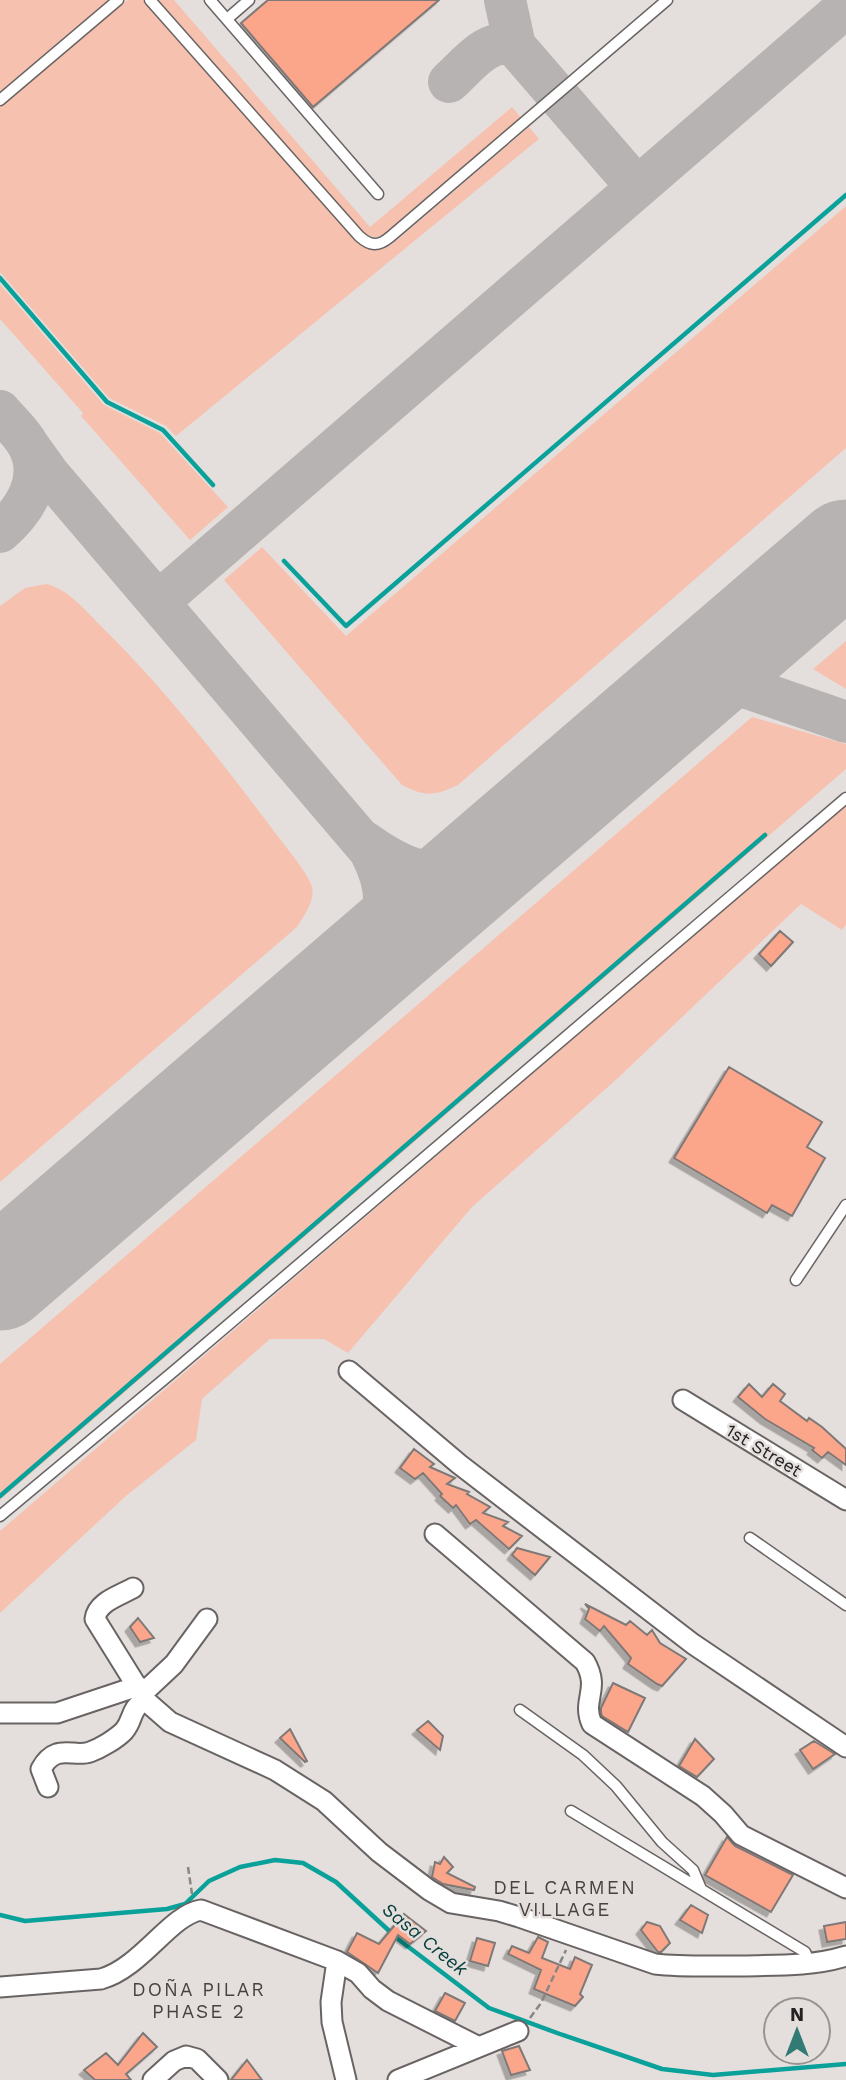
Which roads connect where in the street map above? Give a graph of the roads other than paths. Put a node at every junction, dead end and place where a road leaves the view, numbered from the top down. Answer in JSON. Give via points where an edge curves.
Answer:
{"nodes":[{"id":1,"x":118,"y":0,"type":"edge"},
{"id":2,"x":150,"y":0,"type":"edge"},
{"id":3,"x":210,"y":0,"type":"edge"},
{"id":4,"x":249,"y":0,"type":"edge"},
{"id":5,"x":667,"y":0,"type":"edge"},
{"id":6,"x":227,"y":19,"type":"junction"},
{"id":7,"x":0,"y":100,"type":"edge"},
{"id":8,"x":378,"y":194,"type":"dead end"},
{"id":9,"x":846,"y":798,"type":"edge"},
{"id":10,"x":846,"y":1205,"type":"edge"},
{"id":11,"x":796,"y":1280,"type":"dead end"},
{"id":12,"x":349,"y":1371,"type":"dead end"},
{"id":13,"x":683,"y":1400,"type":"dead end"},
{"id":14,"x":846,"y":1500,"type":"edge"},
{"id":15,"x":0,"y":1516,"type":"edge"},
{"id":16,"x":435,"y":1534,"type":"dead end"},
{"id":17,"x":750,"y":1538,"type":"dead end"},
{"id":18,"x":133,"y":1588,"type":"dead end"},
{"id":19,"x":846,"y":1605,"type":"edge"},
{"id":20,"x":207,"y":1619,"type":"dead end"},
{"id":21,"x":142,"y":1693,"type":"junction"},
{"id":22,"x":520,"y":1710,"type":"dead end"},
{"id":23,"x":0,"y":1713,"type":"edge"},
{"id":24,"x":846,"y":1747,"type":"edge"},
{"id":25,"x":48,"y":1787,"type":"dead end"},
{"id":26,"x":571,"y":1811,"type":"dead end"},
{"id":27,"x":846,"y":1888,"type":"edge"},
{"id":28,"x":701,"y":1889,"type":"junction"},
{"id":29,"x":846,"y":1956,"type":"edge"},
{"id":30,"x":337,"y":1961,"type":"junction"},
{"id":31,"x":810,"y":1964,"type":"junction"},
{"id":32,"x":0,"y":1987,"type":"edge"},
{"id":33,"x":521,"y":2028,"type":"road end"},
{"id":34,"x":477,"y":2046,"type":"junction"},
{"id":35,"x":153,"y":2080,"type":"edge"},
{"id":36,"x":218,"y":2080,"type":"edge"},
{"id":37,"x":346,"y":2080,"type":"edge"},
{"id":38,"x":398,"y":2080,"type":"edge"}],
"edges":[{"from":1,"to":7,"type":"lane"},
{"from":2,"to":5,"type":"lane","via":[[359,236],[376,245]]},
{"from":3,"to":6,"type":"lane"},
{"from":4,"to":6,"type":"lane"},
{"from":6,"to":8,"type":"lane"},
{"from":9,"to":15,"type":"lane"},
{"from":10,"to":11,"type":"lane"},
{"from":12,"to":24,"type":"street","via":[[460,1464],[693,1644]]},
{"from":13,"to":14,"type":"street","name":"1st Street"},
{"from":16,"to":27,"type":"street","via":[[585,1662],[592,1676],[587,1709],[592,1724],[703,1796],[741,1835]]},
{"from":17,"to":19,"type":"lane"},
{"from":18,"to":21,"type":"street","via":[[103,1604],[95,1619]]},
{"from":20,"to":21,"type":"street","via":[[174,1664]]},
{"from":21,"to":23,"type":"street","via":[[57,1713]]},
{"from":21,"to":25,"type":"street","via":[[128,1724],[116,1737],[89,1753],[65,1751],[45,1763],[41,1769]]},
{"from":21,"to":31,"type":"street","via":[[170,1723],[275,1770],[324,1801],[379,1852],[451,1903],[499,1911],[655,1964]]},
{"from":22,"to":28,"type":"lane","via":[[583,1755],[616,1786],[693,1870]]},
{"from":26,"to":28,"type":"lane"},
{"from":28,"to":31,"type":"lane","via":[[805,1952]]},
{"from":29,"to":31,"type":"street"},
{"from":30,"to":32,"type":"street","via":[[201,1910],[186,1915],[129,1966],[111,1976]]},
{"from":30,"to":34,"type":"street","via":[[359,1973],[388,2001]]},
{"from":30,"to":37,"type":"street","via":[[332,2022]]},
{"from":33,"to":34,"type":"street"},
{"from":34,"to":38,"type":"street"},
{"from":35,"to":36,"type":"street","via":[[186,2056],[197,2059]]}]}
